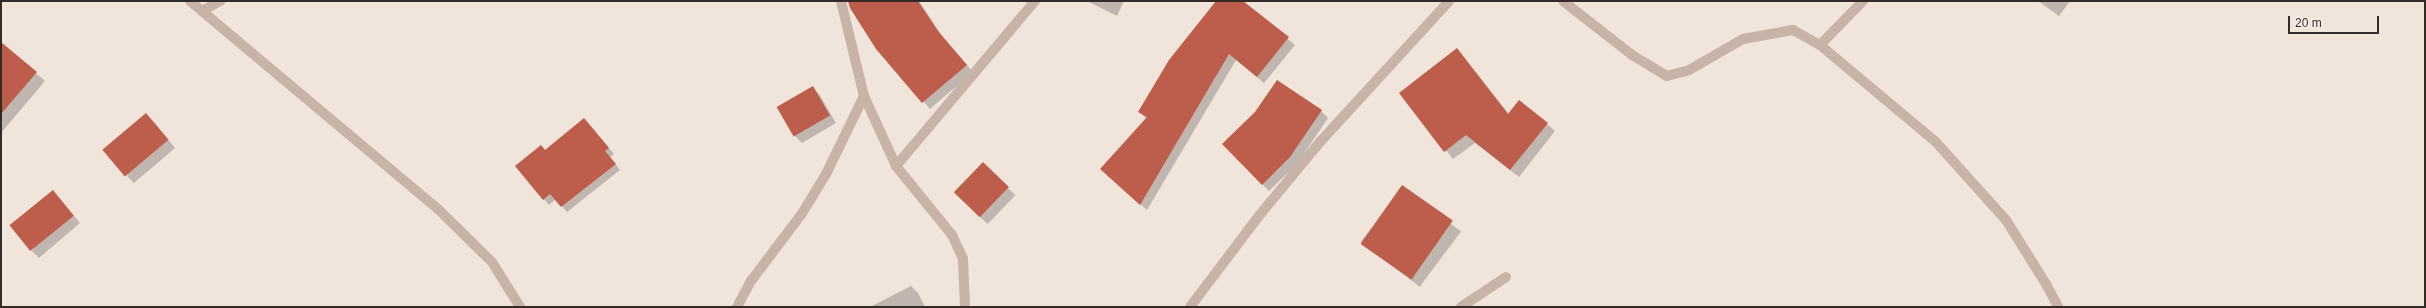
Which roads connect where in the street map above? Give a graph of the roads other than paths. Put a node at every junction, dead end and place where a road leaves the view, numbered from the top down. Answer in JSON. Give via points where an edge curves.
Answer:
{"nodes":[{"id":1,"x":190,"y":1,"type":"edge"},
{"id":2,"x":220,"y":1,"type":"edge"},
{"id":3,"x":841,"y":1,"type":"edge"},
{"id":4,"x":1035,"y":1,"type":"edge"},
{"id":5,"x":1449,"y":1,"type":"edge"},
{"id":6,"x":1563,"y":1,"type":"edge"},
{"id":7,"x":1863,"y":1,"type":"edge"},
{"id":8,"x":202,"y":11,"type":"junction"},
{"id":9,"x":1820,"y":45,"type":"junction"},
{"id":10,"x":864,"y":96,"type":"junction"},
{"id":11,"x":896,"y":166,"type":"junction"},
{"id":12,"x":1506,"y":278,"type":"dead end"},
{"id":13,"x":520,"y":307,"type":"edge"},
{"id":14,"x":737,"y":307,"type":"edge"},
{"id":15,"x":965,"y":307,"type":"edge"},
{"id":16,"x":1190,"y":307,"type":"edge"},
{"id":17,"x":1461,"y":307,"type":"edge"},
{"id":18,"x":2058,"y":307,"type":"edge"}],
"edges":[{"from":1,"to":8,"type":"street"},
{"from":2,"to":8,"type":"street"},
{"from":3,"to":10,"type":"street"},
{"from":4,"to":11,"type":"street"},
{"from":5,"to":16,"type":"street","via":[[1320,142],[1253,223]]},
{"from":6,"to":9,"type":"street","via":[[1632,55],[1667,76],[1690,70],[1743,39],[1793,30]]},
{"from":7,"to":9,"type":"street"},
{"from":8,"to":13,"type":"street","via":[[438,209],[492,262]]},
{"from":9,"to":18,"type":"street","via":[[1935,141],[2006,220]]},
{"from":10,"to":11,"type":"street"},
{"from":10,"to":14,"type":"street","via":[[826,174],[801,215],[751,281]]},
{"from":11,"to":15,"type":"street","via":[[952,235],[963,259]]},
{"from":12,"to":17,"type":"street"}]}
